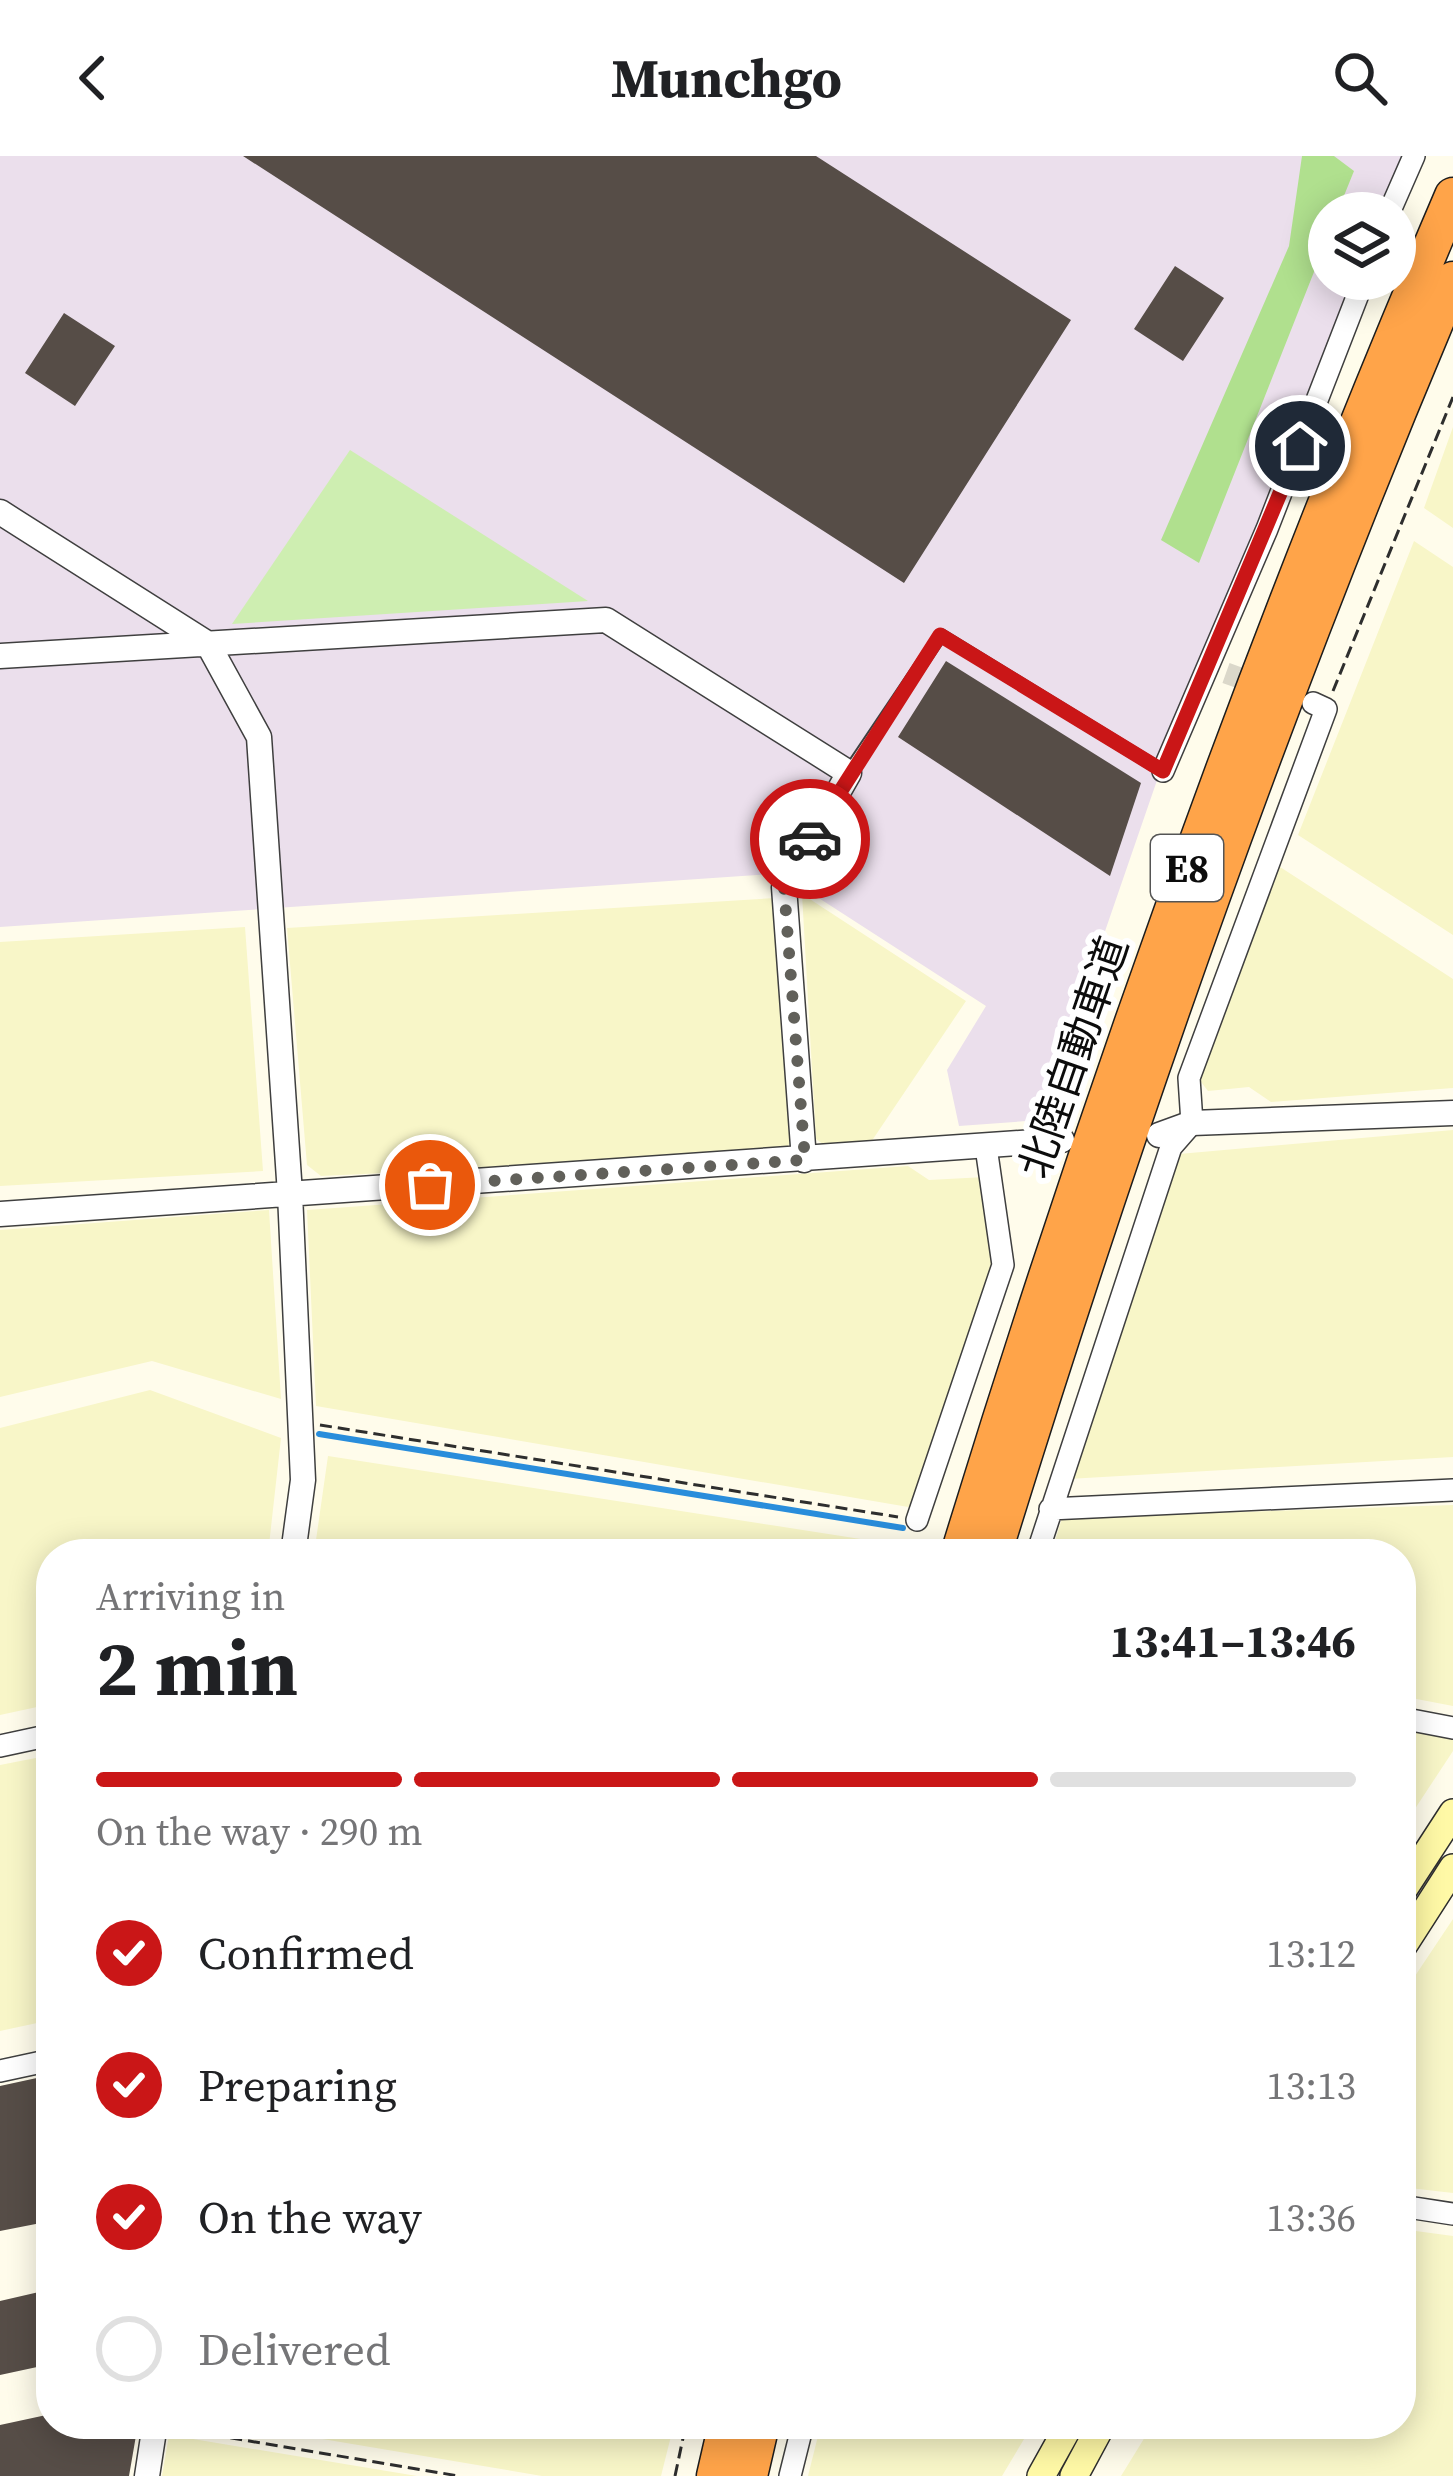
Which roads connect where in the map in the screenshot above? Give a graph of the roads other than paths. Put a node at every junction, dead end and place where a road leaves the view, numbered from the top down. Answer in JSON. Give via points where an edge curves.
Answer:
{"nodes":[{"id":1,"x":1414,"y":156,"type":"edge"},
{"id":2,"x":1398,"y":192,"type":"edge"},
{"id":3,"x":1453,"y":196,"type":"edge"},
{"id":4,"x":1453,"y":280,"type":"edge"},
{"id":5,"x":1356,"y":300,"type":"edge"},
{"id":6,"x":0,"y":512,"type":"edge"},
{"id":7,"x":208,"y":644,"type":"junction"},
{"id":8,"x":0,"y":656,"type":"edge"},
{"id":9,"x":1319,"y":706,"type":"road end"},
{"id":10,"x":1163,"y":771,"type":"joint"},
{"id":11,"x":849,"y":773,"type":"junction"},
{"id":12,"x":1453,"y":1113,"type":"edge"},
{"id":13,"x":1192,"y":1124,"type":"junction"},
{"id":14,"x":1159,"y":1135,"type":"dead end"},
{"id":15,"x":1062,"y":1140,"type":"dead end"},
{"id":16,"x":986,"y":1148,"type":"junction"},
{"id":17,"x":805,"y":1160,"type":"junction"},
{"id":18,"x":290,"y":1194,"type":"junction"},
{"id":19,"x":0,"y":1214,"type":"edge"},
{"id":20,"x":1453,"y":1490,"type":"edge"},
{"id":21,"x":1050,"y":1509,"type":"junction"},
{"id":22,"x":917,"y":1520,"type":"road end"},
{"id":23,"x":295,"y":1539,"type":"edge"},
{"id":24,"x":964,"y":1539,"type":"edge"},
{"id":25,"x":998,"y":1539,"type":"edge"},
{"id":26,"x":1041,"y":1539,"type":"edge"},
{"id":27,"x":1416,"y":1721,"type":"edge"},
{"id":28,"x":1453,"y":1728,"type":"edge"},
{"id":29,"x":36,"y":1738,"type":"edge"},
{"id":30,"x":0,"y":1746,"type":"edge"},
{"id":31,"x":1453,"y":1813,"type":"edge"},
{"id":32,"x":1453,"y":1868,"type":"edge"},
{"id":33,"x":1416,"y":1870,"type":"edge"},
{"id":34,"x":1416,"y":1925,"type":"edge"},
{"id":35,"x":36,"y":2063,"type":"edge"},
{"id":36,"x":0,"y":2071,"type":"edge"},
{"id":37,"x":1416,"y":2208,"type":"edge"},
{"id":38,"x":1453,"y":2214,"type":"edge"},
{"id":39,"x":153,"y":2439,"type":"edge"},
{"id":40,"x":724,"y":2439,"type":"edge"},
{"id":41,"x":757,"y":2439,"type":"edge"},
{"id":42,"x":799,"y":2439,"type":"edge"},
{"id":43,"x":1062,"y":2439,"type":"edge"},
{"id":44,"x":1094,"y":2439,"type":"edge"},
{"id":45,"x":147,"y":2476,"type":"edge"},
{"id":46,"x":715,"y":2476,"type":"edge"},
{"id":47,"x":749,"y":2476,"type":"edge"},
{"id":48,"x":790,"y":2476,"type":"edge"},
{"id":49,"x":1041,"y":2476,"type":"edge"},
{"id":50,"x":1074,"y":2476,"type":"edge"}],
"edges":[{"from":1,"to":2,"type":"street"},
{"from":3,"to":24,"type":"highway","name":"北陸自動車道","number":"E8","via":[[1198,839],[1110,1083]]},
{"from":4,"to":25,"type":"highway","name":"北陸自動車道","number":"E8","via":[[1236,831]]},
{"from":5,"to":10,"type":"street","via":[[1217,669]]},
{"from":6,"to":7,"type":"street"},
{"from":7,"to":8,"type":"street"},
{"from":7,"to":11,"type":"street","via":[[606,620]]},
{"from":7,"to":18,"type":"street","via":[[259,737]]},
{"from":9,"to":13,"type":"street","via":[[1189,1078]]},
{"from":10,"to":11,"type":"lane","via":[[940,635]]},
{"from":11,"to":17,"type":"street","via":[[784,887]]},
{"from":12,"to":13,"type":"street"},
{"from":13,"to":14,"type":"street"},
{"from":13,"to":21,"type":"street","via":[[1171,1147]]},
{"from":15,"to":16,"type":"street"},
{"from":16,"to":17,"type":"street"},
{"from":16,"to":22,"type":"street","via":[[1003,1265]]},
{"from":17,"to":18,"type":"street"},
{"from":18,"to":19,"type":"street"},
{"from":18,"to":23,"type":"street","via":[[303,1480]]},
{"from":20,"to":21,"type":"street"},
{"from":21,"to":26,"type":"street"},
{"from":27,"to":28,"type":"street"},
{"from":29,"to":30,"type":"street"},
{"from":31,"to":33,"type":"main road"},
{"from":32,"to":34,"type":"main road"},
{"from":35,"to":36,"type":"street"},
{"from":37,"to":38,"type":"street"},
{"from":39,"to":45,"type":"street"},
{"from":40,"to":46,"type":"highway"},
{"from":41,"to":47,"type":"highway"},
{"from":42,"to":48,"type":"street"},
{"from":43,"to":49,"type":"main road"},
{"from":44,"to":50,"type":"main road"}]}
